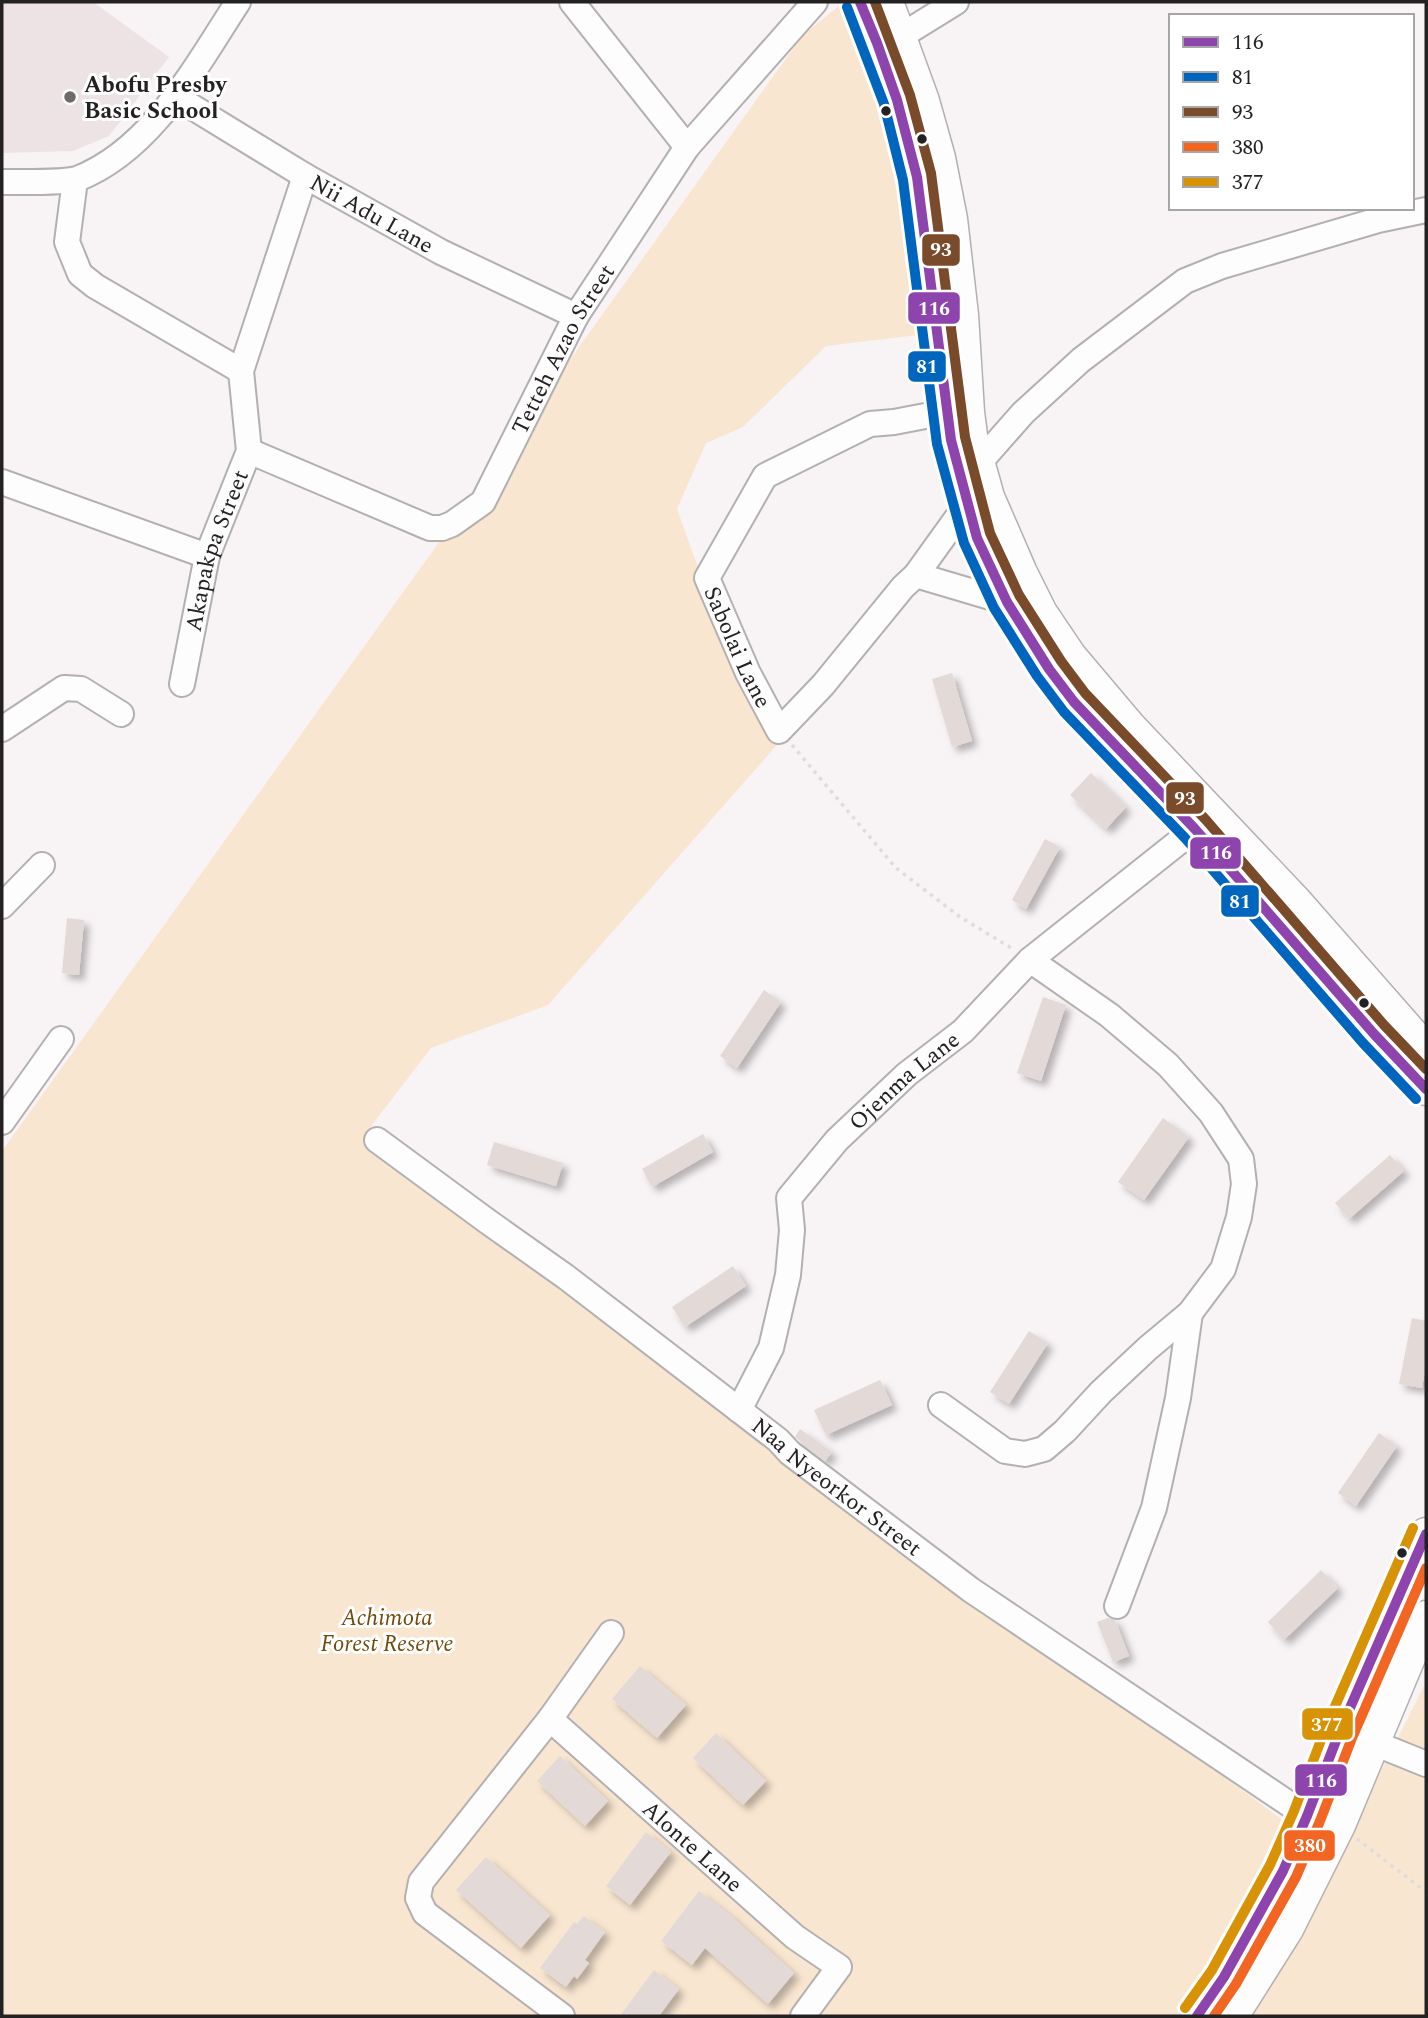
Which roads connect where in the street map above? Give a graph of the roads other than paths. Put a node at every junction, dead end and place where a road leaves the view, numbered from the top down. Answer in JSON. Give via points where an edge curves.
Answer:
{"nodes":[{"id":1,"x":238,"y":2,"type":"edge"},
{"id":2,"x":572,"y":2,"type":"edge"},
{"id":3,"x":815,"y":2,"type":"edge"},
{"id":4,"x":860,"y":2,"type":"edge"},
{"id":5,"x":887,"y":2,"type":"edge"},
{"id":6,"x":944,"y":5,"type":"edge"},
{"id":7,"x":901,"y":36,"type":"junction"},
{"id":8,"x":176,"y":97,"type":"junction"},
{"id":9,"x":687,"y":147,"type":"junction"},
{"id":10,"x":305,"y":176,"type":"junction"},
{"id":11,"x":75,"y":180,"type":"junction"},
{"id":12,"x":2,"y":182,"type":"edge"},
{"id":13,"x":1426,"y":210,"type":"edge"},
{"id":14,"x":576,"y":316,"type":"junction"},
{"id":15,"x":241,"y":371,"type":"junction"},
{"id":16,"x":946,"y":412,"type":"junction"},
{"id":17,"x":249,"y":452,"type":"junction"},
{"id":18,"x":979,"y":463,"type":"junction"},
{"id":19,"x":2,"y":482,"type":"edge"},
{"id":20,"x":967,"y":504,"type":"junction"},
{"id":21,"x":207,"y":556,"type":"junction"},
{"id":22,"x":916,"y":575,"type":"junction"},
{"id":23,"x":1007,"y":602,"type":"junction"},
{"id":24,"x":182,"y":684,"type":"dead end"},
{"id":25,"x":121,"y":714,"type":"dead end"},
{"id":26,"x":2,"y":729,"type":"edge"},
{"id":27,"x":1195,"y":829,"type":"junction"},
{"id":28,"x":42,"y":864,"type":"dead end"},
{"id":29,"x":2,"y":906,"type":"edge"},
{"id":30,"x":1030,"y":960,"type":"junction"},
{"id":31,"x":61,"y":1039,"type":"dead end"},
{"id":32,"x":1426,"y":1050,"type":"edge"},
{"id":33,"x":1426,"y":1089,"type":"edge"},
{"id":34,"x":2,"y":1122,"type":"edge"},
{"id":35,"x":377,"y":1140,"type":"dead end"},
{"id":36,"x":1191,"y":1314,"type":"junction"},
{"id":37,"x":941,"y":1405,"type":"dead end"},
{"id":38,"x":739,"y":1410,"type":"junction"},
{"id":39,"x":1426,"y":1534,"type":"edge"},
{"id":40,"x":1117,"y":1606,"type":"dead end"},
{"id":41,"x":1426,"y":1617,"type":"edge"},
{"id":42,"x":611,"y":1633,"type":"dead end"},
{"id":43,"x":550,"y":1719,"type":"junction"},
{"id":44,"x":1339,"y":1733,"type":"junction"},
{"id":45,"x":1374,"y":1743,"type":"junction"},
{"id":46,"x":1426,"y":1764,"type":"edge"},
{"id":47,"x":1307,"y":1816,"type":"junction"},
{"id":48,"x":562,"y":2016,"type":"edge"},
{"id":49,"x":803,"y":2016,"type":"edge"},
{"id":50,"x":1196,"y":2016,"type":"edge"},
{"id":51,"x":1233,"y":2016,"type":"edge"}],
"edges":[{"from":1,"to":8,"type":"street"},
{"from":2,"to":9,"type":"street"},
{"from":3,"to":9,"type":"street","name":"Tetteh Azao Street"},
{"from":4,"to":16,"type":"main road","via":[[897,100],[917,177]]},
{"from":5,"to":7,"type":"main road"},
{"from":6,"to":7,"type":"street"},
{"from":7,"to":18,"type":"main road","via":[[946,195],[962,315],[968,412]]},
{"from":8,"to":10,"type":"street","name":"Nii Adu Lane"},
{"from":8,"to":11,"type":"street","via":[[117,159]]},
{"from":9,"to":14,"type":"street","name":"Tetteh Azao Street"},
{"from":10,"to":14,"type":"street","name":"Nii Adu Lane","via":[[441,252]]},
{"from":10,"to":15,"type":"street","name":"Akapakpa Street"},
{"from":11,"to":12,"type":"street"},
{"from":11,"to":15,"type":"street","via":[[67,242],[80,274]]},
{"from":13,"to":18,"type":"street","via":[[1287,246],[1185,281],[1081,360],[1023,413]]},
{"from":14,"to":17,"type":"street","name":"Tetteh Azao Street","via":[[488,495],[469,513],[442,528],[430,528]]},
{"from":15,"to":17,"type":"street","name":"Akapakpa Street"},
{"from":16,"to":20,"type":"main road"},
{"from":16,"to":22,"type":"street","name":"Sabolai Lane","via":[[870,424],[765,476],[707,578],[779,731]]},
{"from":17,"to":21,"type":"street","name":"Akapakpa Street"},
{"from":18,"to":32,"type":"main road","via":[[988,497],[1021,573],[1070,656]]},
{"from":19,"to":21,"type":"street"},
{"from":20,"to":22,"type":"street"},
{"from":20,"to":23,"type":"main road","via":[[977,538]]},
{"from":21,"to":24,"type":"street","name":"Akapakpa Street"},
{"from":22,"to":23,"type":"street"},
{"from":23,"to":27,"type":"main road","via":[[1074,702]]},
{"from":25,"to":26,"type":"street","via":[[81,689],[64,688]]},
{"from":27,"to":30,"type":"street","name":"Ojenma Lane"},
{"from":27,"to":33,"type":"main road"},
{"from":28,"to":29,"type":"street"},
{"from":30,"to":36,"type":"street","via":[[1109,1015],[1168,1065],[1211,1113],[1241,1159],[1244,1184],[1223,1269]]},
{"from":30,"to":38,"type":"street","name":"Ojenma Lane","via":[[963,1031],[907,1074],[837,1140],[789,1198],[788,1275],[771,1348]]},
{"from":31,"to":34,"type":"street"},
{"from":35,"to":38,"type":"street","name":"Naa Nyeorkor Street"},
{"from":36,"to":37,"type":"street","via":[[1148,1348],[1044,1450],[1025,1454],[1004,1451]]},
{"from":36,"to":40,"type":"street","via":[[1154,1508]]},
{"from":38,"to":47,"type":"street","name":"Naa Nyeorkor Street","via":[[971,1590]]},
{"from":39,"to":44,"type":"main road"},
{"from":41,"to":45,"type":"main road"},
{"from":42,"to":43,"type":"street"},
{"from":43,"to":48,"type":"street","via":[[421,1882],[418,1898],[425,1913]]},
{"from":43,"to":49,"type":"street","name":"Alonte Lane","via":[[795,1937],[839,1967]]},
{"from":44,"to":45,"type":"street"},
{"from":44,"to":47,"type":"main road"},
{"from":45,"to":46,"type":"street"},
{"from":45,"to":51,"type":"main road","via":[[1287,1929]]},
{"from":47,"to":50,"type":"main road","via":[[1283,1871],[1224,1977]]}]}
